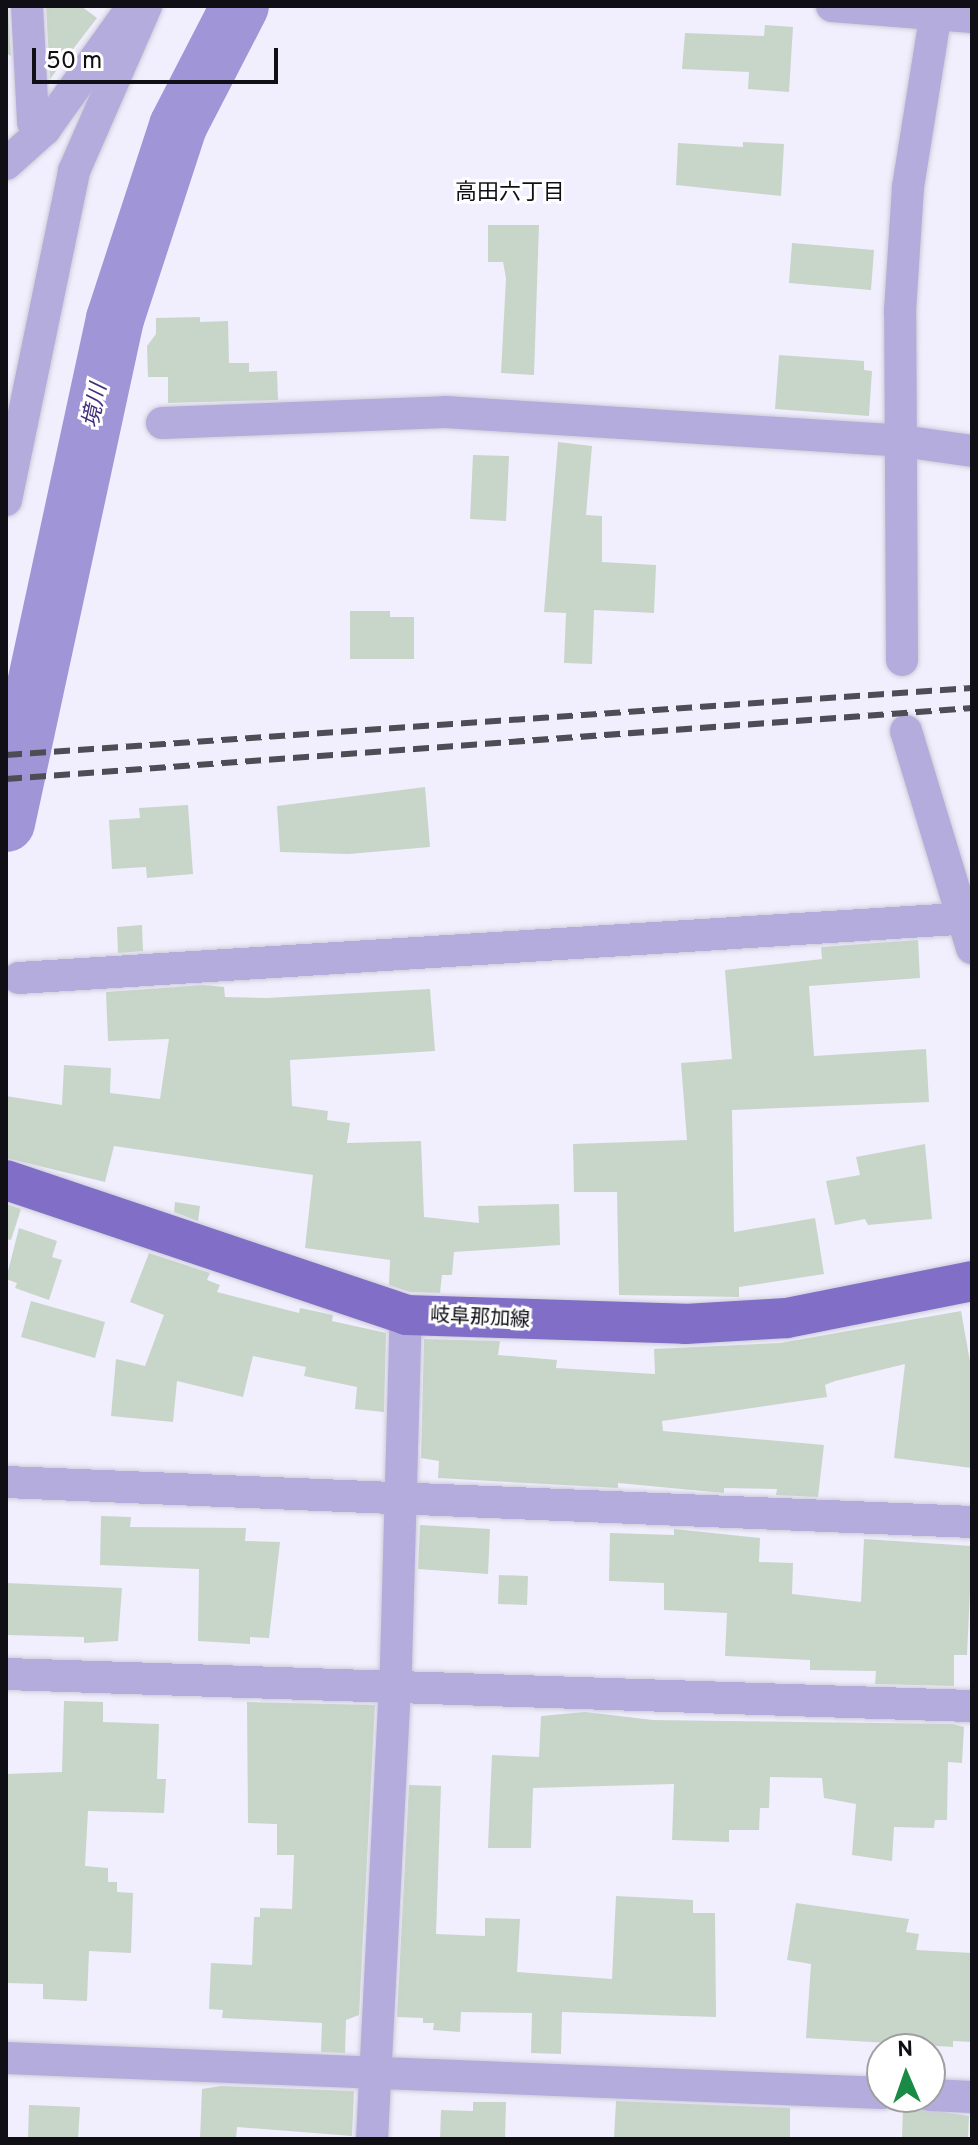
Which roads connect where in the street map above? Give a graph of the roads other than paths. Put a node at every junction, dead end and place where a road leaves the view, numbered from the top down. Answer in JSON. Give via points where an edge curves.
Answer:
{"nodes":[{"id":1,"x":27,"y":6,"type":"edge"},
{"id":2,"x":136,"y":6,"type":"edge"},
{"id":3,"x":146,"y":6,"type":"edge"},
{"id":4,"x":832,"y":6,"type":"edge"},
{"id":5,"x":936,"y":12,"type":"junction"},
{"id":6,"x":972,"y":17,"type":"edge"},
{"id":7,"x":45,"y":129,"type":"junction"},
{"id":8,"x":9,"y":164,"type":"edge"},
{"id":9,"x":162,"y":423,"type":"dead end"},
{"id":10,"x":902,"y":441,"type":"junction"},
{"id":11,"x":972,"y":451,"type":"edge"},
{"id":12,"x":6,"y":500,"type":"edge"},
{"id":13,"x":902,"y":660,"type":"dead end"},
{"id":14,"x":906,"y":731,"type":"dead end"},
{"id":15,"x":969,"y":928,"type":"edge"},
{"id":16,"x":19,"y":978,"type":"dead end"},
{"id":17,"x":6,"y":1180,"type":"edge"},
{"id":18,"x":972,"y":1281,"type":"edge"},
{"id":19,"x":406,"y":1315,"type":"junction"},
{"id":20,"x":6,"y":1482,"type":"edge"},
{"id":21,"x":401,"y":1499,"type":"junction"},
{"id":22,"x":972,"y":1522,"type":"edge"},
{"id":23,"x":6,"y":1674,"type":"edge"},
{"id":24,"x":393,"y":1687,"type":"junction"},
{"id":25,"x":972,"y":1706,"type":"edge"},
{"id":26,"x":6,"y":2058,"type":"edge"},
{"id":27,"x":373,"y":2072,"type":"junction"},
{"id":28,"x":866,"y":2092,"type":"edge"},
{"id":29,"x":946,"y":2096,"type":"edge"},
{"id":30,"x":972,"y":2097,"type":"edge"},
{"id":31,"x":372,"y":2139,"type":"edge"}],
"edges":[{"from":1,"to":7,"type":"street","via":[[33,122]]},
{"from":2,"to":7,"type":"street"},
{"from":3,"to":12,"type":"street","via":[[74,171]]},
{"from":4,"to":5,"type":"street"},
{"from":5,"to":6,"type":"street"},
{"from":5,"to":10,"type":"street","via":[[908,187],[900,311]]},
{"from":7,"to":8,"type":"street"},
{"from":9,"to":10,"type":"street","via":[[445,412]]},
{"from":10,"to":11,"type":"street"},
{"from":10,"to":13,"type":"street"},
{"from":14,"to":15,"type":"street"},
{"from":15,"to":16,"type":"street"},
{"from":17,"to":19,"type":"main road","name":"岐阜那加線"},
{"from":18,"to":19,"type":"main road","name":"岐阜那加線","via":[[787,1318],[685,1324]]},
{"from":19,"to":21,"type":"street"},
{"from":20,"to":21,"type":"street"},
{"from":21,"to":22,"type":"street"},
{"from":21,"to":24,"type":"street"},
{"from":23,"to":24,"type":"street"},
{"from":24,"to":25,"type":"street"},
{"from":24,"to":27,"type":"street"},
{"from":26,"to":27,"type":"street"},
{"from":27,"to":28,"type":"street"},
{"from":27,"to":31,"type":"street"},
{"from":29,"to":30,"type":"street"}]}
